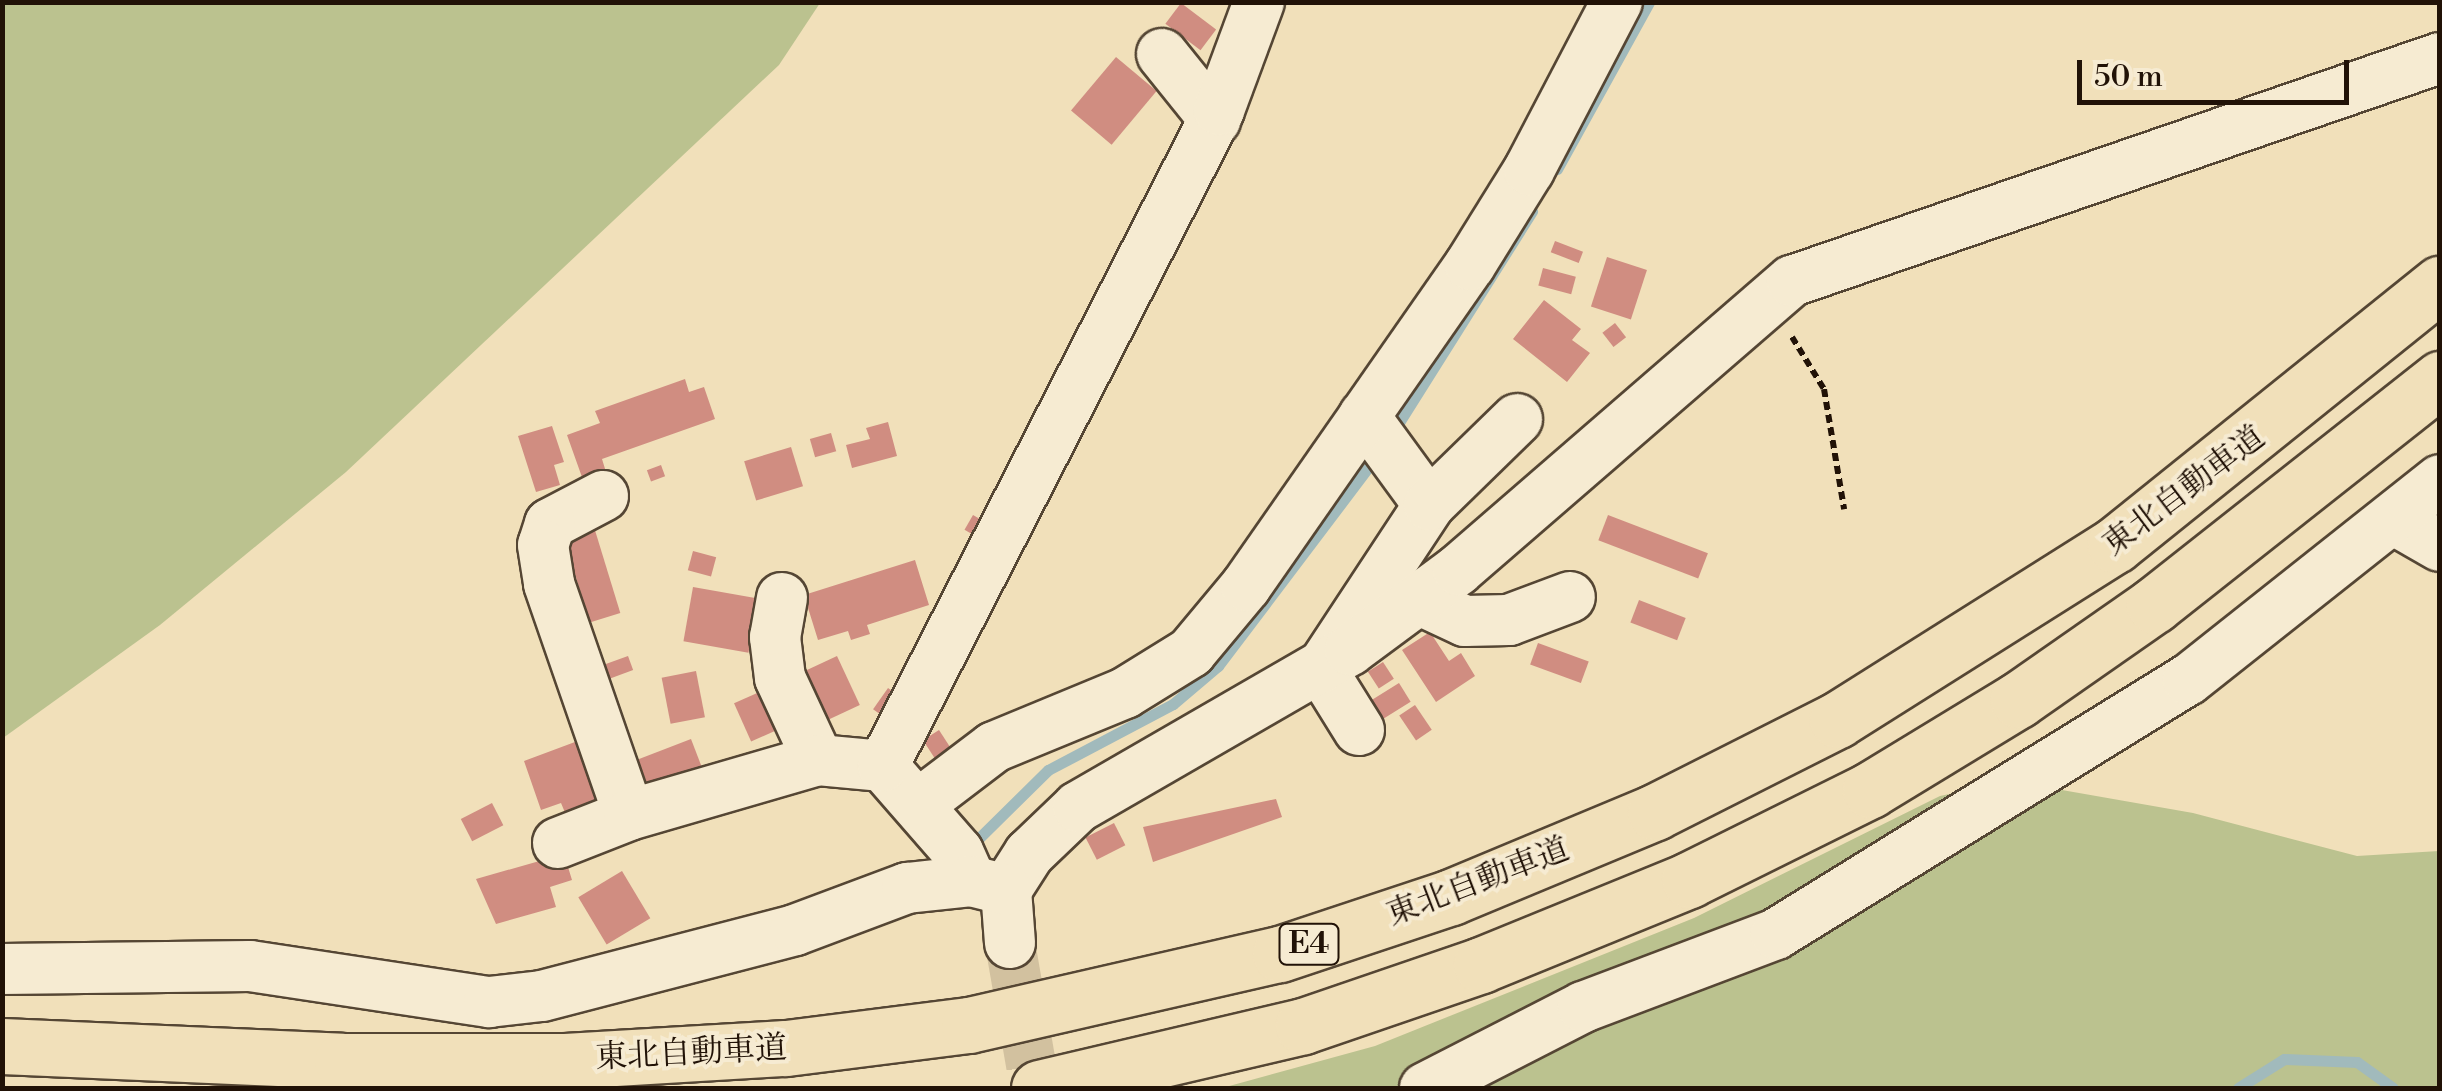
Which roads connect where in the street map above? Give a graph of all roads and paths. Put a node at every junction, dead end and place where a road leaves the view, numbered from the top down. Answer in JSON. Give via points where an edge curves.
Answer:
{"nodes":[{"id":1,"x":1259,"y":2,"type":"edge"},
{"id":2,"x":1617,"y":2,"type":"edge"},
{"id":3,"x":1162,"y":54,"type":"dead end"},
{"id":4,"x":2440,"y":58,"type":"edge"},
{"id":5,"x":1214,"y":120,"type":"junction"},
{"id":6,"x":2440,"y":284,"type":"edge"},
{"id":7,"x":1764,"y":304,"type":"junction"},
{"id":8,"x":2440,"y":378,"type":"edge"},
{"id":9,"x":1516,"y":420,"type":"dead end"},
{"id":10,"x":1380,"y":436,"type":"junction"},
{"id":11,"x":2440,"y":480,"type":"edge"},
{"id":12,"x":603,"y":496,"type":"dead end"},
{"id":13,"x":1429,"y":506,"type":"junction"},
{"id":14,"x":1844,"y":509,"type":"dead end"},
{"id":15,"x":2393,"y":519,"type":"junction"},
{"id":16,"x":2440,"y":546,"type":"edge"},
{"id":17,"x":1570,"y":596,"type":"dead end"},
{"id":18,"x":782,"y":598,"type":"dead end"},
{"id":19,"x":1418,"y":599,"type":"junction"},
{"id":20,"x":1321,"y":669,"type":"junction"},
{"id":21,"x":1359,"y":730,"type":"dead end"},
{"id":22,"x":818,"y":760,"type":"junction"},
{"id":23,"x":883,"y":766,"type":"junction"},
{"id":24,"x":919,"y":804,"type":"junction"},
{"id":25,"x":629,"y":815,"type":"junction"},
{"id":26,"x":558,"y":843,"type":"dead end"},
{"id":27,"x":988,"y":886,"type":"junction"},
{"id":28,"x":1010,"y":943,"type":"tunnel mouth"},
{"id":29,"x":2,"y":969,"type":"edge"},
{"id":30,"x":2,"y":1046,"type":"edge"},
{"id":31,"x":1039,"y":1088,"type":"edge"},
{"id":32,"x":1425,"y":1088,"type":"edge"}],
"edges":[{"from":1,"to":5,"type":"street"},
{"from":2,"to":10,"type":"street"},
{"from":3,"to":5,"type":"street"},
{"from":4,"to":7,"type":"street","via":[[1871,250],[1792,281]]},
{"from":5,"to":23,"type":"street"},
{"from":6,"to":30,"type":"highway","name":"東北自動車道","number":"E4","via":[[2115,545],[1837,720],[1655,812],[1451,897],[1280,954],[969,1025],[786,1048],[565,1060],[342,1061]]},
{"from":7,"to":14,"type":"path","via":[[1804,351],[1824,389]]},
{"from":7,"to":19,"type":"street","via":[[1582,467]]},
{"from":8,"to":31,"type":"highway","number":"E4","via":[[2154,605],[2018,700],[1854,798],[1689,880],[1481,965],[1303,1026]]},
{"from":9,"to":13,"type":"street"},
{"from":10,"to":13,"type":"street"},
{"from":10,"to":24,"type":"street","via":[[1191,652],[1125,693],[994,747]]},
{"from":11,"to":15,"type":"street"},
{"from":12,"to":25,"type":"street","via":[[550,524],[544,545],[549,584]]},
{"from":13,"to":20,"type":"street"},
{"from":15,"to":16,"type":"street"},
{"from":15,"to":32,"type":"street","via":[[2188,680],[1776,934],[1583,1007]]},
{"from":17,"to":19,"type":"street","via":[[1509,620],[1465,621]]},
{"from":18,"to":22,"type":"street","via":[[775,637],[780,678]]},
{"from":19,"to":20,"type":"street"},
{"from":20,"to":21,"type":"street"},
{"from":20,"to":27,"type":"street","via":[[1078,807]]},
{"from":22,"to":23,"type":"street"},
{"from":22,"to":25,"type":"street"},
{"from":23,"to":24,"type":"street"},
{"from":24,"to":27,"type":"street"},
{"from":25,"to":26,"type":"street"},
{"from":27,"to":28,"type":"street"},
{"from":27,"to":29,"type":"street","via":[[907,888],[795,930],[542,996],[489,1002],[250,966]]}]}
